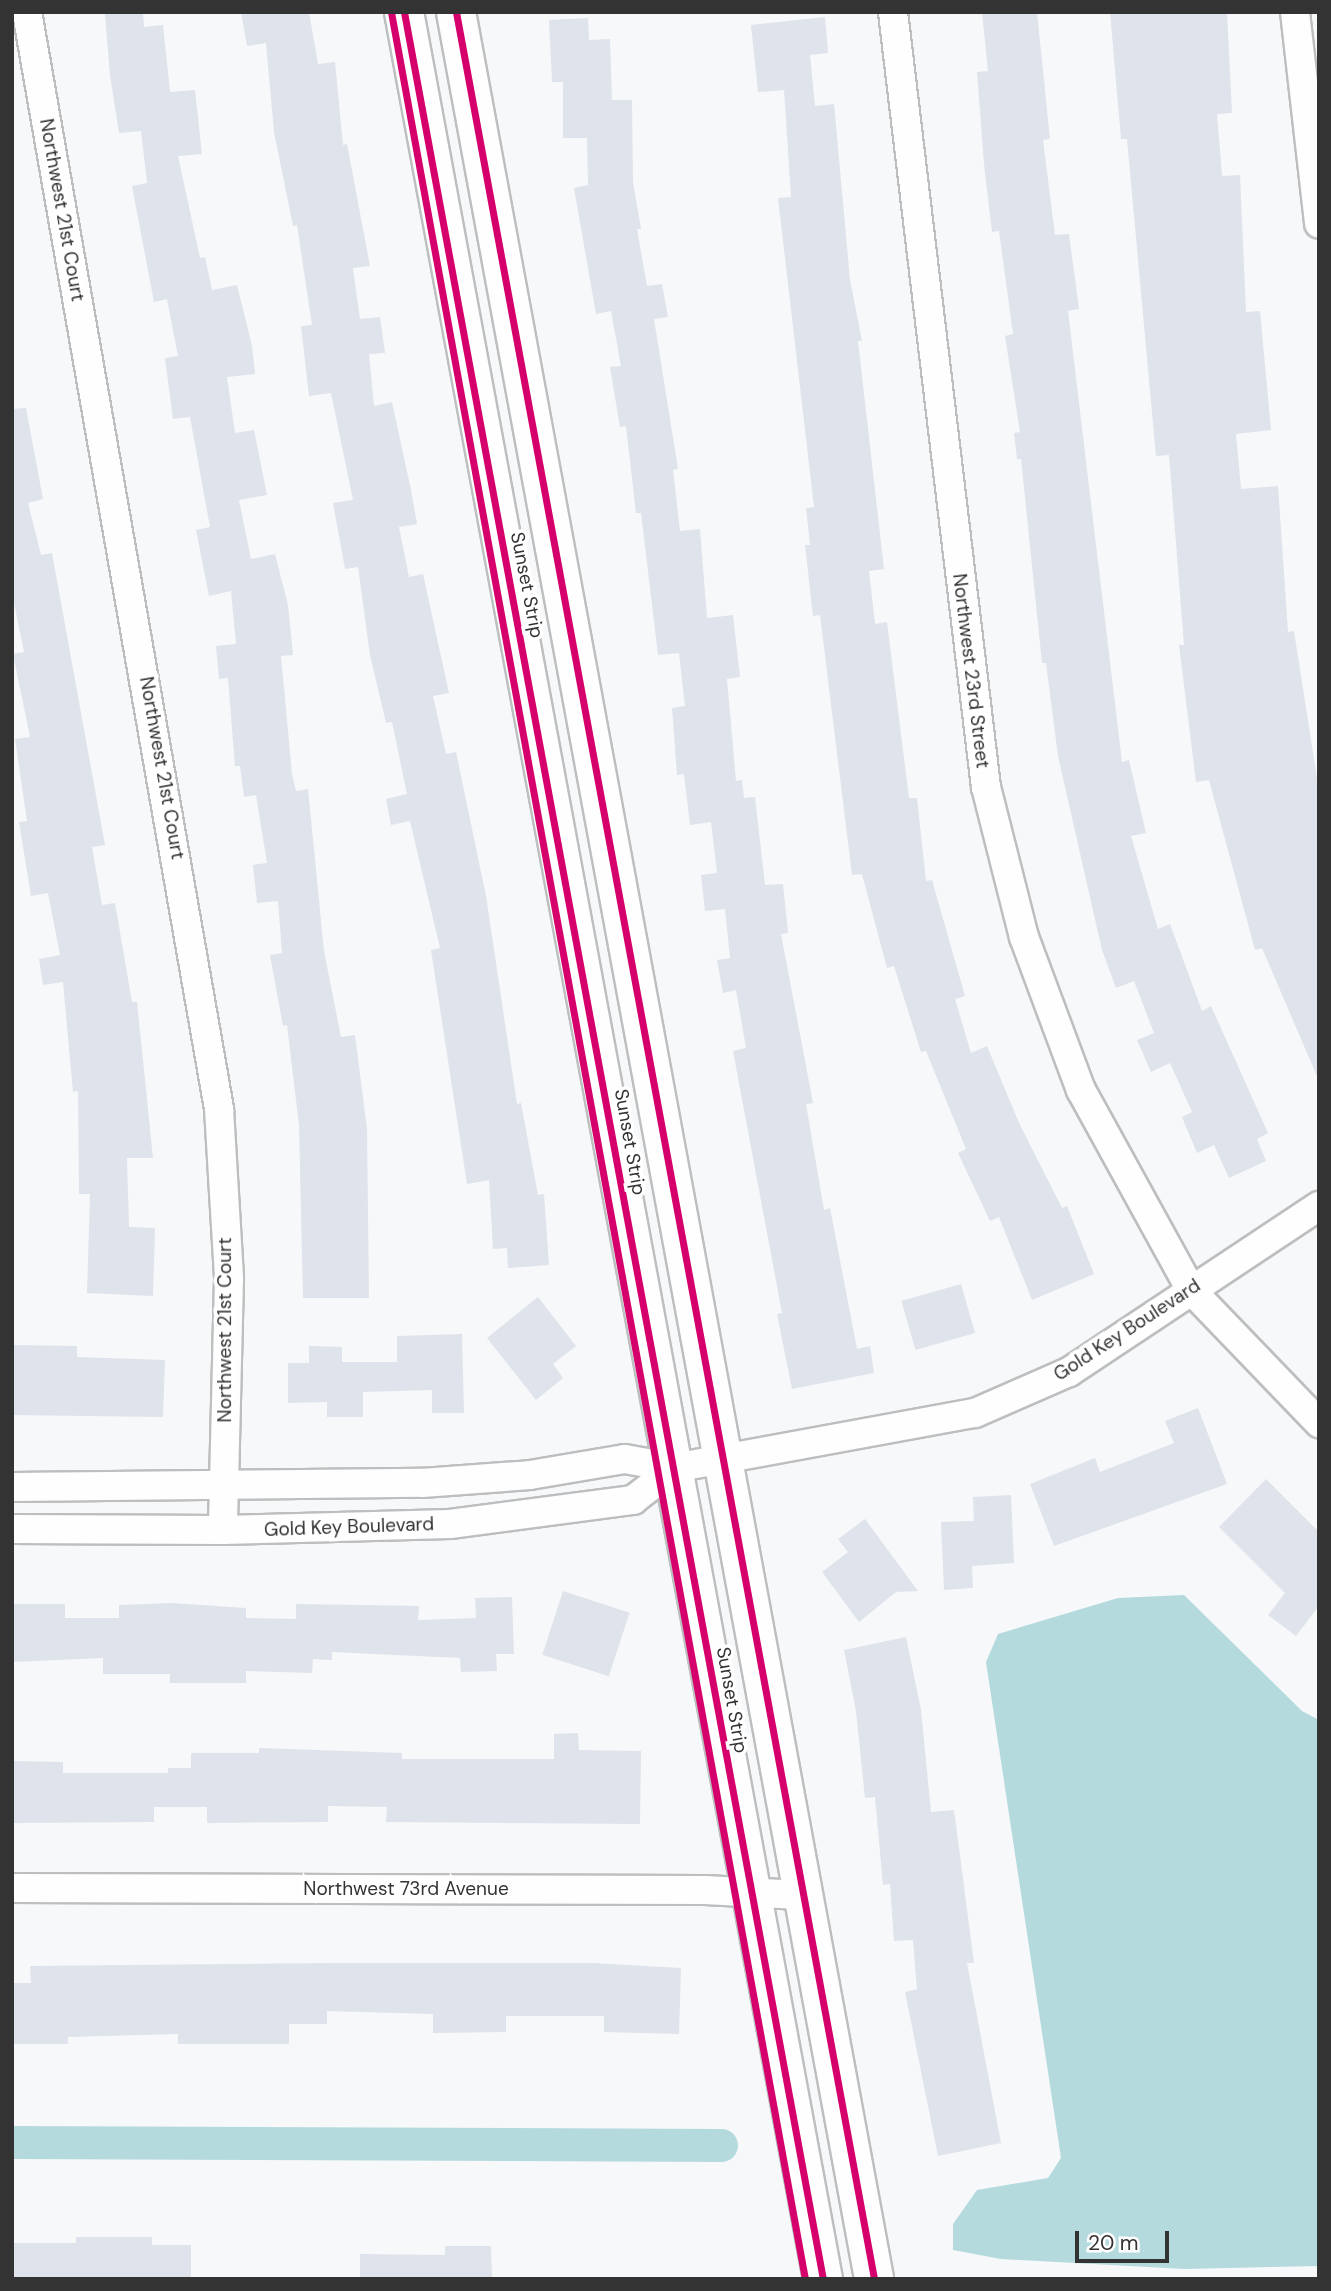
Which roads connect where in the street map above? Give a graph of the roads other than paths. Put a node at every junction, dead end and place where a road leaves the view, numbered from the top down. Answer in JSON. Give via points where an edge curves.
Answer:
{"nodes":[{"id":1,"x":27,"y":12,"type":"edge"},
{"id":2,"x":404,"y":12,"type":"edge"},
{"id":3,"x":456,"y":12,"type":"edge"},
{"id":4,"x":893,"y":12,"type":"edge"},
{"id":5,"x":1295,"y":12,"type":"edge"},
{"id":6,"x":1319,"y":224,"type":"edge"},
{"id":7,"x":1319,"y":1206,"type":"edge"},
{"id":8,"x":1191,"y":1290,"type":"junction"},
{"id":9,"x":1319,"y":1423,"type":"edge"},
{"id":10,"x":722,"y":1462,"type":"junction"},
{"id":11,"x":674,"y":1468,"type":"junction"},
{"id":12,"x":223,"y":1486,"type":"junction"},
{"id":13,"x":12,"y":1487,"type":"edge"},
{"id":14,"x":12,"y":1529,"type":"edge"},
{"id":15,"x":223,"y":1530,"type":"junction"},
{"id":16,"x":12,"y":1888,"type":"edge"},
{"id":17,"x":751,"y":1893,"type":"junction"},
{"id":18,"x":800,"y":1895,"type":"junction"},
{"id":19,"x":823,"y":2279,"type":"edge"},
{"id":20,"x":874,"y":2279,"type":"edge"}],
"edges":[{"from":1,"to":12,"type":"street","name":"Northwest 21st Court","via":[[219,1109],[229,1279]]},
{"from":2,"to":11,"type":"street","name":"Sunset Strip"},
{"from":3,"to":10,"type":"street","name":"Sunset Strip"},
{"from":4,"to":8,"type":"street","name":"Northwest 23rd Street","via":[[986,787],[1024,937],[1081,1090]]},
{"from":5,"to":6,"type":"street"},
{"from":7,"to":8,"type":"street","name":"Gold Key Boulevard"},
{"from":8,"to":9,"type":"street"},
{"from":8,"to":10,"type":"street","name":"Gold Key Boulevard","via":[[1069,1372],[975,1413]]},
{"from":10,"to":11,"type":"street","name":"Gold Key Boulevard"},
{"from":10,"to":18,"type":"street","name":"Sunset Strip"},
{"from":11,"to":12,"type":"street","name":"Gold Key Boulevard","via":[[625,1459],[530,1475],[422,1483]]},
{"from":11,"to":15,"type":"street","name":"Gold Key Boulevard","via":[[633,1500],[450,1524]]},
{"from":11,"to":17,"type":"street","name":"Sunset Strip"},
{"from":12,"to":13,"type":"street","name":"Gold Key Boulevard"},
{"from":12,"to":15,"type":"street","name":"Northwest 21st Court"},
{"from":14,"to":15,"type":"street","name":"Gold Key Boulevard"},
{"from":16,"to":17,"type":"street","name":"Northwest 73rd Avenue"},
{"from":17,"to":18,"type":"street","name":"Northwest 73rd Avenue"},
{"from":17,"to":19,"type":"street","name":"Sunset Strip"},
{"from":18,"to":20,"type":"street","name":"Sunset Strip"}]}
